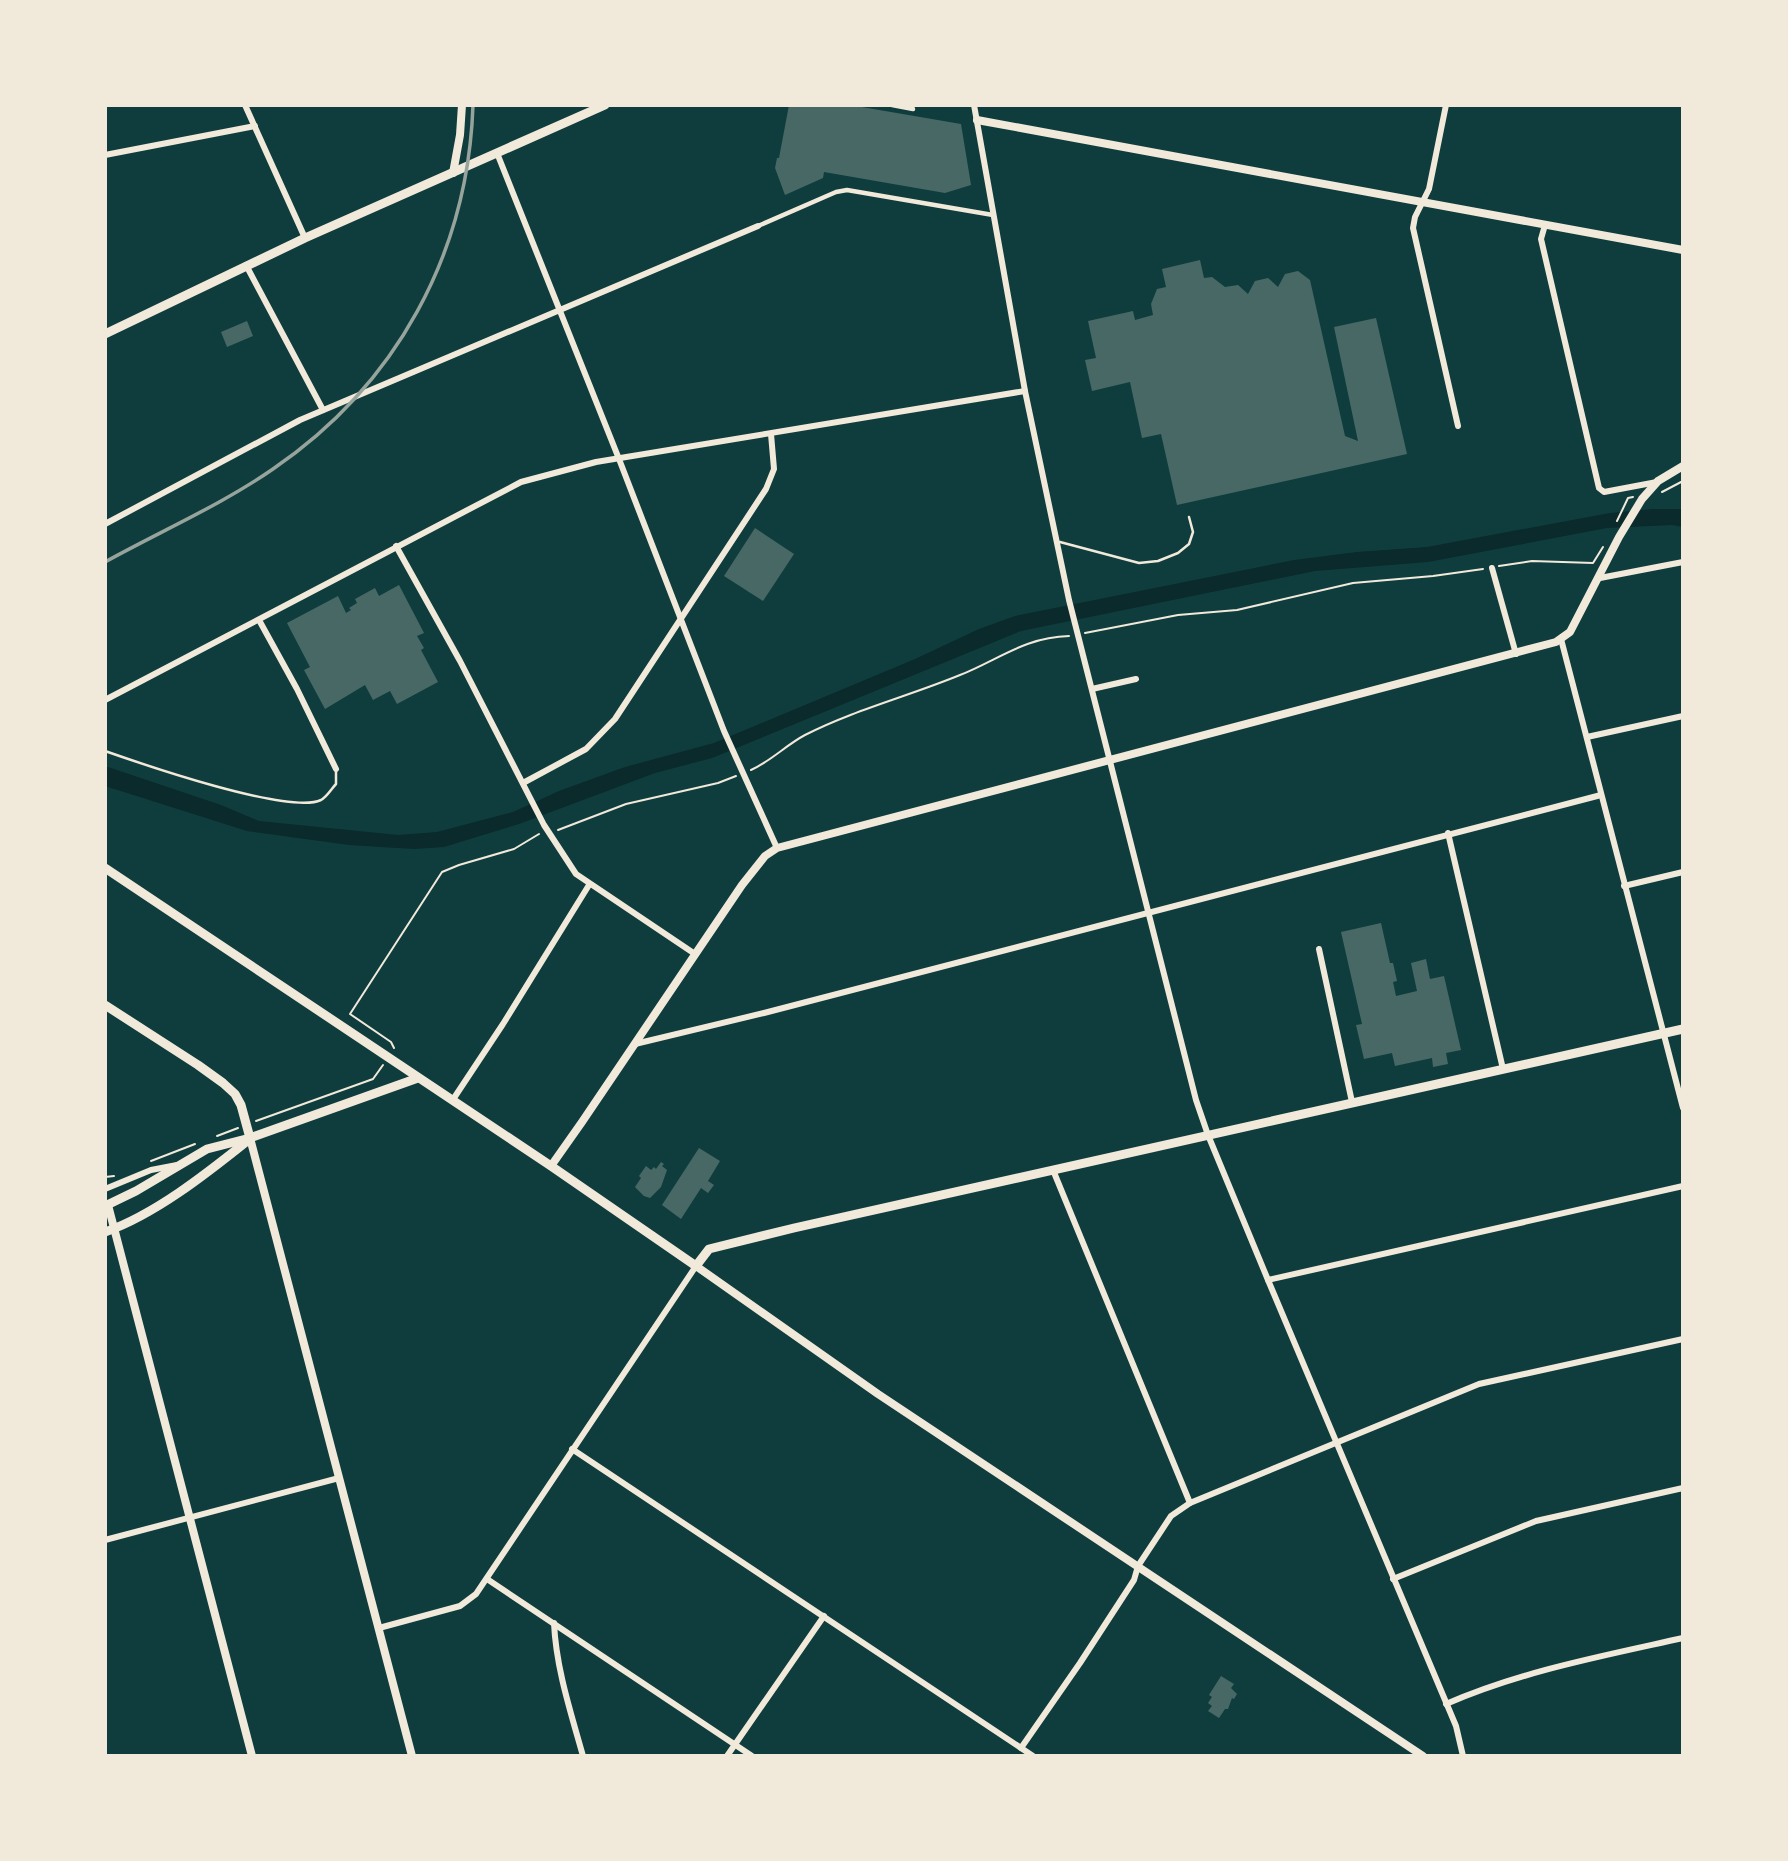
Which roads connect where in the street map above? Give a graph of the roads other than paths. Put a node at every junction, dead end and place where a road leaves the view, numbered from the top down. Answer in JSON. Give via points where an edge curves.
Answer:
{"nodes":[{"id":1,"x":245,"y":105,"type":"edge"},
{"id":2,"x":462,"y":105,"type":"edge"},
{"id":3,"x":606,"y":105,"type":"edge"},
{"id":4,"x":892,"y":105,"type":"edge"},
{"id":5,"x":974,"y":105,"type":"edge"},
{"id":6,"x":1446,"y":105,"type":"edge"},
{"id":7,"x":913,"y":108,"type":"dead end"},
{"id":8,"x":977,"y":120,"type":"junction"},
{"id":9,"x":255,"y":126,"type":"junction"},
{"id":10,"x":497,"y":153,"type":"junction"},
{"id":11,"x":105,"y":155,"type":"edge"},
{"id":12,"x":453,"y":173,"type":"junction"},
{"id":13,"x":1422,"y":202,"type":"junction"},
{"id":14,"x":994,"y":215,"type":"junction"},
{"id":15,"x":1545,"y":225,"type":"junction"},
{"id":16,"x":758,"y":226,"type":"joint"},
{"id":17,"x":305,"y":238,"type":"junction"},
{"id":18,"x":1683,"y":250,"type":"edge"},
{"id":19,"x":246,"y":265,"type":"junction"},
{"id":20,"x":560,"y":311,"type":"junction"},
{"id":21,"x":105,"y":334,"type":"edge"},
{"id":22,"x":1025,"y":391,"type":"junction"},
{"id":23,"x":323,"y":410,"type":"junction"},
{"id":24,"x":1458,"y":426,"type":"dead end"},
{"id":25,"x":771,"y":434,"type":"junction"},
{"id":26,"x":620,"y":459,"type":"junction"},
{"id":27,"x":1683,"y":466,"type":"edge"},
{"id":28,"x":1657,"y":481,"type":"junction"},
{"id":29,"x":1189,"y":517,"type":"dead end"},
{"id":30,"x":105,"y":524,"type":"edge"},
{"id":31,"x":1057,"y":542,"type":"junction"},
{"id":32,"x":396,"y":546,"type":"junction"},
{"id":33,"x":1683,"y":562,"type":"edge"},
{"id":34,"x":1492,"y":568,"type":"road end"},
{"id":35,"x":1600,"y":578,"type":"junction"},
{"id":36,"x":681,"y":618,"type":"junction"},
{"id":37,"x":259,"y":620,"type":"junction"},
{"id":38,"x":1560,"y":639,"type":"junction"},
{"id":39,"x":1516,"y":654,"type":"junction"},
{"id":40,"x":1136,"y":679,"type":"dead end"},
{"id":41,"x":1092,"y":689,"type":"junction"},
{"id":42,"x":105,"y":700,"type":"edge"},
{"id":43,"x":1683,"y":716,"type":"edge"},
{"id":44,"x":1587,"y":737,"type":"junction"},
{"id":45,"x":105,"y":751,"type":"edge"},
{"id":46,"x":1111,"y":761,"type":"junction"},
{"id":47,"x":336,"y":769,"type":"joint"},
{"id":48,"x":523,"y":783,"type":"junction"},
{"id":49,"x":1601,"y":794,"type":"junction"},
{"id":50,"x":1448,"y":833,"type":"junction"},
{"id":51,"x":777,"y":848,"type":"junction"},
{"id":52,"x":105,"y":868,"type":"edge"},
{"id":53,"x":1683,"y":872,"type":"edge"},
{"id":54,"x":589,"y":884,"type":"junction"},
{"id":55,"x":1625,"y":886,"type":"junction"},
{"id":56,"x":1148,"y":912,"type":"junction"},
{"id":57,"x":1319,"y":948,"type":"dead end"},
{"id":58,"x":695,"y":954,"type":"junction"},
{"id":59,"x":105,"y":1005,"type":"edge"},
{"id":60,"x":1683,"y":1029,"type":"edge"},
{"id":61,"x":1664,"y":1033,"type":"junction"},
{"id":62,"x":635,"y":1044,"type":"junction"},
{"id":63,"x":1503,"y":1069,"type":"junction"},
{"id":64,"x":418,"y":1078,"type":"junction"},
{"id":65,"x":452,"y":1101,"type":"junction"},
{"id":66,"x":1352,"y":1102,"type":"junction"},
{"id":67,"x":1683,"y":1108,"type":"edge"},
{"id":68,"x":1208,"y":1135,"type":"junction"},
{"id":69,"x":250,"y":1138,"type":"junction"},
{"id":70,"x":179,"y":1164,"type":"junction"},
{"id":71,"x":551,"y":1166,"type":"junction"},
{"id":72,"x":1053,"y":1170,"type":"junction"},
{"id":73,"x":1683,"y":1186,"type":"edge"},
{"id":74,"x":105,"y":1189,"type":"edge"},
{"id":75,"x":106,"y":1202,"type":"edge"},
{"id":76,"x":109,"y":1230,"type":"edge"},
{"id":77,"x":696,"y":1266,"type":"junction"},
{"id":78,"x":1268,"y":1280,"type":"junction"},
{"id":79,"x":1683,"y":1339,"type":"edge"},
{"id":80,"x":1336,"y":1443,"type":"junction"},
{"id":81,"x":572,"y":1449,"type":"junction"},
{"id":82,"x":339,"y":1478,"type":"junction"},
{"id":83,"x":1683,"y":1488,"type":"edge"},
{"id":84,"x":1191,"y":1503,"type":"junction"},
{"id":85,"x":190,"y":1518,"type":"junction"},
{"id":86,"x":105,"y":1540,"type":"edge"},
{"id":87,"x":1138,"y":1566,"type":"junction"},
{"id":88,"x":487,"y":1579,"type":"junction"},
{"id":89,"x":1393,"y":1579,"type":"junction"},
{"id":90,"x":824,"y":1616,"type":"junction"},
{"id":91,"x":554,"y":1623,"type":"junction"},
{"id":92,"x":379,"y":1628,"type":"junction"},
{"id":93,"x":1683,"y":1638,"type":"edge"},
{"id":94,"x":1446,"y":1704,"type":"junction"},
{"id":95,"x":735,"y":1744,"type":"junction"},
{"id":96,"x":1021,"y":1748,"type":"junction"},
{"id":97,"x":252,"y":1756,"type":"edge"},
{"id":98,"x":412,"y":1756,"type":"edge"},
{"id":99,"x":583,"y":1756,"type":"edge"},
{"id":100,"x":727,"y":1756,"type":"edge"},
{"id":101,"x":752,"y":1756,"type":"edge"},
{"id":102,"x":1032,"y":1756,"type":"edge"},
{"id":103,"x":1423,"y":1756,"type":"edge"},
{"id":104,"x":1463,"y":1756,"type":"edge"}],
"edges":[{"from":1,"to":9,"type":"street"},
{"from":2,"to":12,"type":"street"},
{"from":3,"to":10,"type":"main road"},
{"from":4,"to":7,"type":"street"},
{"from":5,"to":8,"type":"street"},
{"from":6,"to":13,"type":"street","via":[[1429,189]]},
{"from":8,"to":13,"type":"street"},
{"from":8,"to":14,"type":"street"},
{"from":9,"to":11,"type":"street"},
{"from":9,"to":17,"type":"street"},
{"from":10,"to":12,"type":"main road"},
{"from":10,"to":20,"type":"street"},
{"from":12,"to":17,"type":"main road"},
{"from":13,"to":15,"type":"street"},
{"from":13,"to":24,"type":"street","via":[[1413,228]]},
{"from":14,"to":16,"type":"street","via":[[846,190]]},
{"from":14,"to":22,"type":"street"},
{"from":15,"to":18,"type":"street"},
{"from":15,"to":28,"type":"street","via":[[1541,239],[1599,488],[1604,492]]},
{"from":16,"to":20,"type":"street"},
{"from":17,"to":19,"type":"main road"},
{"from":19,"to":21,"type":"main road"},
{"from":19,"to":23,"type":"street"},
{"from":20,"to":23,"type":"street"},
{"from":20,"to":26,"type":"street"},
{"from":22,"to":25,"type":"street"},
{"from":22,"to":31,"type":"street"},
{"from":23,"to":30,"type":"street"},
{"from":25,"to":26,"type":"street"},
{"from":25,"to":36,"type":"street","via":[[772,477]]},
{"from":26,"to":32,"type":"street","via":[[521,482]]},
{"from":26,"to":36,"type":"street"},
{"from":27,"to":28,"type":"street"},
{"from":28,"to":35,"type":"street","via":[[1619,537]]},
{"from":29,"to":31,"type":"lane","via":[[1189,544],[1158,561],[1139,563]]},
{"from":31,"to":41,"type":"street"},
{"from":32,"to":37,"type":"street"},
{"from":32,"to":48,"type":"street"},
{"from":33,"to":35,"type":"street"},
{"from":34,"to":39,"type":"street"},
{"from":35,"to":38,"type":"street","via":[[1570,632]]},
{"from":36,"to":48,"type":"street","via":[[602,735],[572,759]]},
{"from":36,"to":51,"type":"street","via":[[724,731]]},
{"from":37,"to":42,"type":"street"},
{"from":37,"to":47,"type":"street"},
{"from":38,"to":39,"type":"street"},
{"from":38,"to":44,"type":"street"},
{"from":39,"to":46,"type":"street"},
{"from":40,"to":41,"type":"street"},
{"from":41,"to":46,"type":"street"},
{"from":43,"to":44,"type":"street"},
{"from":44,"to":49,"type":"street"},
{"from":45,"to":47,"type":"lane","via":[[227,791],[302,803],[322,800],[336,784]]},
{"from":46,"to":51,"type":"street"},
{"from":46,"to":56,"type":"street"},
{"from":48,"to":54,"type":"street","via":[[576,874]]},
{"from":49,"to":50,"type":"street"},
{"from":49,"to":55,"type":"street"},
{"from":50,"to":56,"type":"street"},
{"from":50,"to":63,"type":"street"},
{"from":51,"to":58,"type":"street","via":[[742,885]]},
{"from":52,"to":64,"type":"main road"},
{"from":53,"to":55,"type":"street"},
{"from":54,"to":58,"type":"street"},
{"from":54,"to":65,"type":"street"},
{"from":55,"to":61,"type":"street"},
{"from":56,"to":62,"type":"street"},
{"from":56,"to":68,"type":"street"},
{"from":57,"to":66,"type":"street"},
{"from":58,"to":62,"type":"street"},
{"from":59,"to":69,"type":"main road","via":[[235,1094]]},
{"from":60,"to":61,"type":"main road"},
{"from":61,"to":63,"type":"main road"},
{"from":61,"to":67,"type":"street"},
{"from":62,"to":71,"type":"street"},
{"from":63,"to":66,"type":"main road"},
{"from":64,"to":65,"type":"main road"},
{"from":64,"to":69,"type":"main road"},
{"from":65,"to":71,"type":"main road"},
{"from":66,"to":68,"type":"main road"},
{"from":68,"to":72,"type":"main road"},
{"from":68,"to":78,"type":"street"},
{"from":69,"to":70,"type":"main road","via":[[207,1149]]},
{"from":69,"to":76,"type":"main road","via":[[159,1205]]},
{"from":69,"to":82,"type":"street"},
{"from":70,"to":74,"type":"street"},
{"from":70,"to":75,"type":"main road","via":[[136,1191]]},
{"from":71,"to":77,"type":"main road"},
{"from":72,"to":77,"type":"main road","via":[[709,1249]]},
{"from":72,"to":84,"type":"street"},
{"from":73,"to":78,"type":"street"},
{"from":75,"to":76,"type":"street"},
{"from":76,"to":85,"type":"street"},
{"from":77,"to":81,"type":"street"},
{"from":77,"to":87,"type":"street","via":[[878,1394]]},
{"from":78,"to":80,"type":"street"},
{"from":79,"to":80,"type":"street","via":[[1479,1384]]},
{"from":80,"to":84,"type":"street"},
{"from":80,"to":89,"type":"street"},
{"from":81,"to":88,"type":"street"},
{"from":81,"to":90,"type":"street"},
{"from":82,"to":85,"type":"street"},
{"from":82,"to":92,"type":"street"},
{"from":83,"to":89,"type":"street","via":[[1536,1521]]},
{"from":84,"to":87,"type":"street","via":[[1171,1516]]},
{"from":85,"to":86,"type":"street"},
{"from":85,"to":97,"type":"street"},
{"from":87,"to":96,"type":"street","via":[[1134,1580]]},
{"from":87,"to":103,"type":"street"},
{"from":88,"to":91,"type":"street"},
{"from":88,"to":92,"type":"street","via":[[460,1606]]},
{"from":89,"to":94,"type":"street"},
{"from":90,"to":95,"type":"street"},
{"from":90,"to":96,"type":"street"},
{"from":91,"to":95,"type":"street"},
{"from":91,"to":99,"type":"street","via":[[565,1692]]},
{"from":92,"to":98,"type":"street"},
{"from":93,"to":94,"type":"street","via":[[1530,1672]]},
{"from":94,"to":104,"type":"street"},
{"from":95,"to":100,"type":"street"},
{"from":95,"to":101,"type":"street"},
{"from":96,"to":102,"type":"street"}]}
